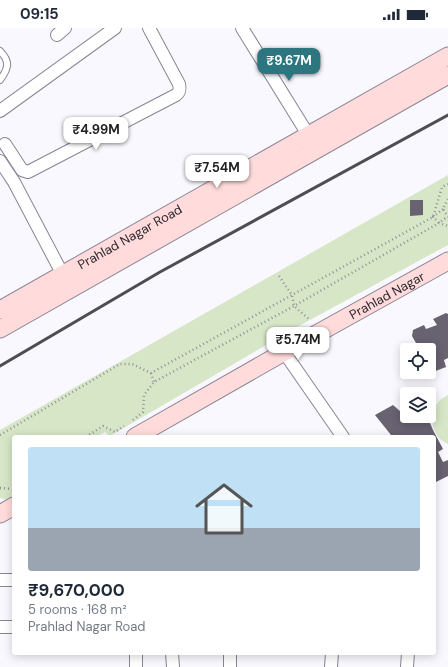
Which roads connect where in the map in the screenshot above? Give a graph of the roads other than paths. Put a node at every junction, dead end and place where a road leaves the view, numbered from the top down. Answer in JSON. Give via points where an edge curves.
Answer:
{"nodes":[{"id":1,"x":115,"y":28,"type":"edge"},
{"id":2,"x":149,"y":28,"type":"edge"},
{"id":3,"x":242,"y":28,"type":"edge"},
{"id":4,"x":0,"y":51,"type":"edge"},
{"id":5,"x":448,"y":56,"type":"edge"},
{"id":6,"x":448,"y":75,"type":"edge"},
{"id":7,"x":0,"y":80,"type":"edge"},
{"id":8,"x":0,"y":111,"type":"edge"},
{"id":9,"x":313,"y":142,"type":"junction"},
{"id":10,"x":5,"y":144,"type":"dead end"},
{"id":11,"x":0,"y":161,"type":"edge"},
{"id":12,"x":448,"y":261,"type":"edge"},
{"id":13,"x":63,"y":275,"type":"junction"},
{"id":14,"x":0,"y":310,"type":"edge"},
{"id":15,"x":0,"y":328,"type":"edge"},
{"id":16,"x":284,"y":352,"type":"junction"},
{"id":17,"x":139,"y":435,"type":"edge"},
{"id":18,"x":341,"y":435,"type":"edge"},
{"id":19,"x":12,"y":507,"type":"edge"},
{"id":20,"x":0,"y":514,"type":"edge"},
{"id":21,"x":0,"y":580,"type":"edge"},
{"id":22,"x":12,"y":580,"type":"edge"},
{"id":23,"x":0,"y":627,"type":"edge"},
{"id":24,"x":12,"y":627,"type":"edge"},
{"id":25,"x":136,"y":655,"type":"edge"},
{"id":26,"x":172,"y":655,"type":"edge"},
{"id":27,"x":230,"y":655,"type":"edge"},
{"id":28,"x":332,"y":655,"type":"edge"},
{"id":29,"x":408,"y":655,"type":"edge"},
{"id":30,"x":136,"y":667,"type":"edge"},
{"id":31,"x":172,"y":667,"type":"edge"},
{"id":32,"x":230,"y":667,"type":"edge"},
{"id":33,"x":331,"y":667,"type":"edge"},
{"id":34,"x":407,"y":667,"type":"edge"}],
"edges":[{"from":1,"to":8,"type":"street"},
{"from":2,"to":10,"type":"street","via":[[179,84],[179,93],[28,172],[22,170]]},
{"from":3,"to":9,"type":"street"},
{"from":4,"to":7,"type":"lane","via":[[8,64]]},
{"from":5,"to":9,"type":"street","name":"Prahlad Nagar Road"},
{"from":6,"to":9,"type":"street","name":"Prahlad Nagar Road"},
{"from":9,"to":13,"type":"street","name":"Prahlad Nagar Road"},
{"from":9,"to":15,"type":"street","name":"Prahlad Nagar Road"},
{"from":11,"to":13,"type":"street","via":[[14,182]]},
{"from":12,"to":16,"type":"street","name":"Prahlad Nagar"},
{"from":13,"to":14,"type":"street","name":"Prahlad Nagar Road"},
{"from":16,"to":17,"type":"street","name":"Prahlad Nagar"},
{"from":16,"to":18,"type":"street"},
{"from":19,"to":20,"type":"street"},
{"from":21,"to":22,"type":"street"},
{"from":23,"to":24,"type":"street"},
{"from":25,"to":30,"type":"street"},
{"from":26,"to":31,"type":"street"},
{"from":27,"to":32,"type":"street"},
{"from":28,"to":33,"type":"street"},
{"from":29,"to":34,"type":"street"}]}
